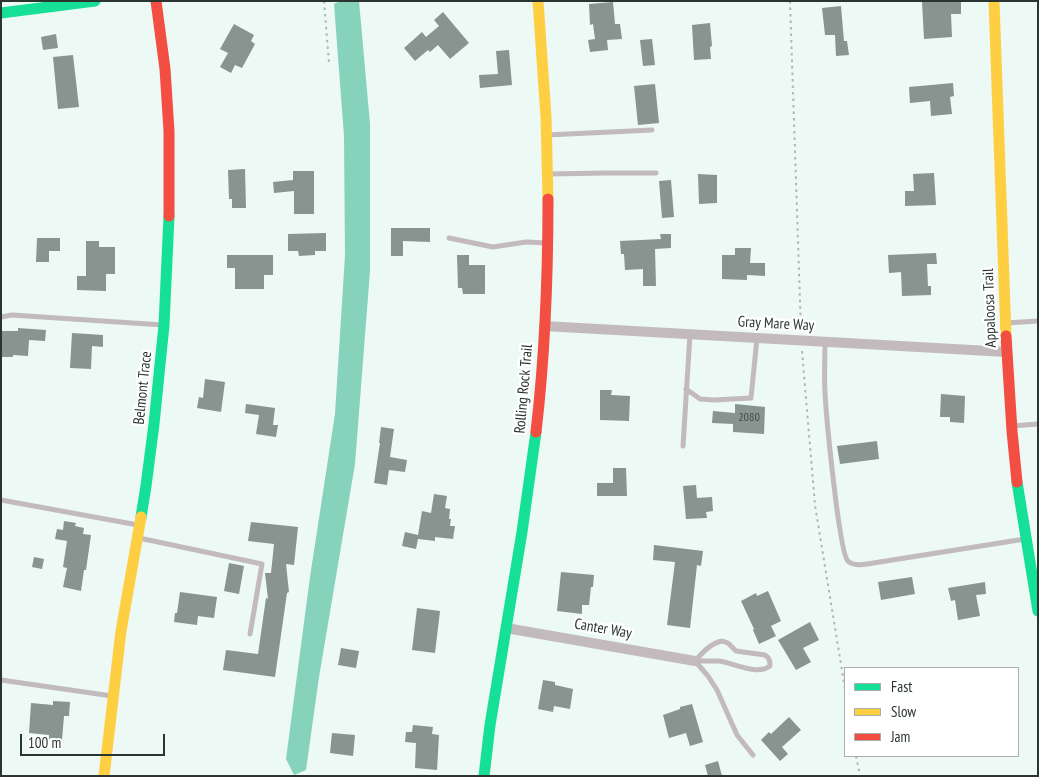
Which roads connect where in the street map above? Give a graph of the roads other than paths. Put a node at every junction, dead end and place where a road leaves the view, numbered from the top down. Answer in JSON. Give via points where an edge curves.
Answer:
{"nodes":[{"id":1,"x":95,"y":1,"type":"edge"},
{"id":2,"x":156,"y":1,"type":"edge"},
{"id":3,"x":538,"y":1,"type":"edge"},
{"id":4,"x":994,"y":1,"type":"edge"},
{"id":5,"x":1,"y":13,"type":"edge"},
{"id":6,"x":652,"y":130,"type":"dead end"},
{"id":7,"x":546,"y":135,"type":"junction"},
{"id":8,"x":656,"y":173,"type":"dead end"},
{"id":9,"x":547,"y":174,"type":"junction"},
{"id":10,"x":450,"y":238,"type":"dead end"},
{"id":11,"x":547,"y":243,"type":"junction"},
{"id":12,"x":1,"y":317,"type":"edge"},
{"id":13,"x":1038,"y":321,"type":"edge"},
{"id":14,"x":1006,"y":323,"type":"junction"},
{"id":15,"x":164,"y":325,"type":"junction"},
{"id":16,"x":544,"y":326,"type":"junction"},
{"id":17,"x":690,"y":334,"type":"junction"},
{"id":18,"x":757,"y":338,"type":"junction"},
{"id":19,"x":825,"y":342,"type":"junction"},
{"id":20,"x":1007,"y":352,"type":"junction"},
{"id":21,"x":686,"y":389,"type":"junction"},
{"id":22,"x":1038,"y":424,"type":"edge"},
{"id":23,"x":1011,"y":426,"type":"junction"},
{"id":24,"x":683,"y":446,"type":"dead end"},
{"id":25,"x":1,"y":500,"type":"edge"},
{"id":26,"x":139,"y":525,"type":"junction"},
{"id":27,"x":136,"y":537,"type":"junction"},
{"id":28,"x":1026,"y":538,"type":"junction"},
{"id":29,"x":1038,"y":611,"type":"edge"},
{"id":30,"x":506,"y":628,"type":"junction"},
{"id":31,"x":250,"y":634,"type":"dead end"},
{"id":32,"x":694,"y":661,"type":"junction"},
{"id":33,"x":1,"y":680,"type":"edge"},
{"id":34,"x":113,"y":696,"type":"junction"},
{"id":35,"x":753,"y":755,"type":"dead end"},
{"id":36,"x":104,"y":776,"type":"edge"},
{"id":37,"x":484,"y":776,"type":"edge"}],
"edges":[{"from":1,"to":5,"type":"street"},
{"from":2,"to":15,"type":"street","name":"Belmont Trace","via":[[165,69],[170,199]]},
{"from":3,"to":7,"type":"street","name":"Rolling Rock Trail"},
{"from":4,"to":14,"type":"street","name":"Appaloosa Trail"},
{"from":6,"to":7,"type":"lane"},
{"from":7,"to":9,"type":"street","name":"Rolling Rock Trail"},
{"from":8,"to":9,"type":"lane"},
{"from":9,"to":11,"type":"street","name":"Rolling Rock Trail"},
{"from":10,"to":11,"type":"lane","via":[[492,246]]},
{"from":11,"to":16,"type":"street","name":"Rolling Rock Trail"},
{"from":12,"to":15,"type":"lane","via":[[12,315]]},
{"from":13,"to":14,"type":"lane"},
{"from":14,"to":20,"type":"street","name":"Appaloosa Trail"},
{"from":15,"to":26,"type":"street","name":"Belmont Trace"},
{"from":16,"to":17,"type":"street","name":"Gray Mare Way"},
{"from":16,"to":30,"type":"street","name":"Rolling Rock Trail","via":[[532,465]]},
{"from":17,"to":18,"type":"street","name":"Gray Mare Way"},
{"from":17,"to":21,"type":"lane"},
{"from":18,"to":19,"type":"street","name":"Gray Mare Way"},
{"from":18,"to":21,"type":"lane","via":[[751,398],[700,399]]},
{"from":19,"to":20,"type":"street","name":"Gray Mare Way"},
{"from":19,"to":28,"type":"lane","via":[[825,392],[831,461],[842,543],[848,561],[867,564]]},
{"from":20,"to":23,"type":"street","name":"Appaloosa Trail"},
{"from":21,"to":24,"type":"lane"},
{"from":22,"to":23,"type":"lane"},
{"from":23,"to":28,"type":"street","name":"Appaloosa Trail"},
{"from":25,"to":26,"type":"lane"},
{"from":26,"to":27,"type":"street","name":"Belmont Trace"},
{"from":27,"to":31,"type":"lane","via":[[262,564]]},
{"from":27,"to":34,"type":"street","name":"Belmont Trace"},
{"from":28,"to":29,"type":"street","name":"Appaloosa Trail"},
{"from":30,"to":32,"type":"street","name":"Canter Way"},
{"from":30,"to":37,"type":"street","name":"Rolling Rock Trail","via":[[490,715]]},
{"from":32,"to":32,"type":"lane","via":[[722,641],[736,650],[764,655],[770,666],[754,670],[721,661]]},
{"from":32,"to":35,"type":"lane","via":[[717,690],[737,735]]},
{"from":33,"to":34,"type":"lane"},
{"from":34,"to":36,"type":"street","name":"Belmont Trace"}]}
